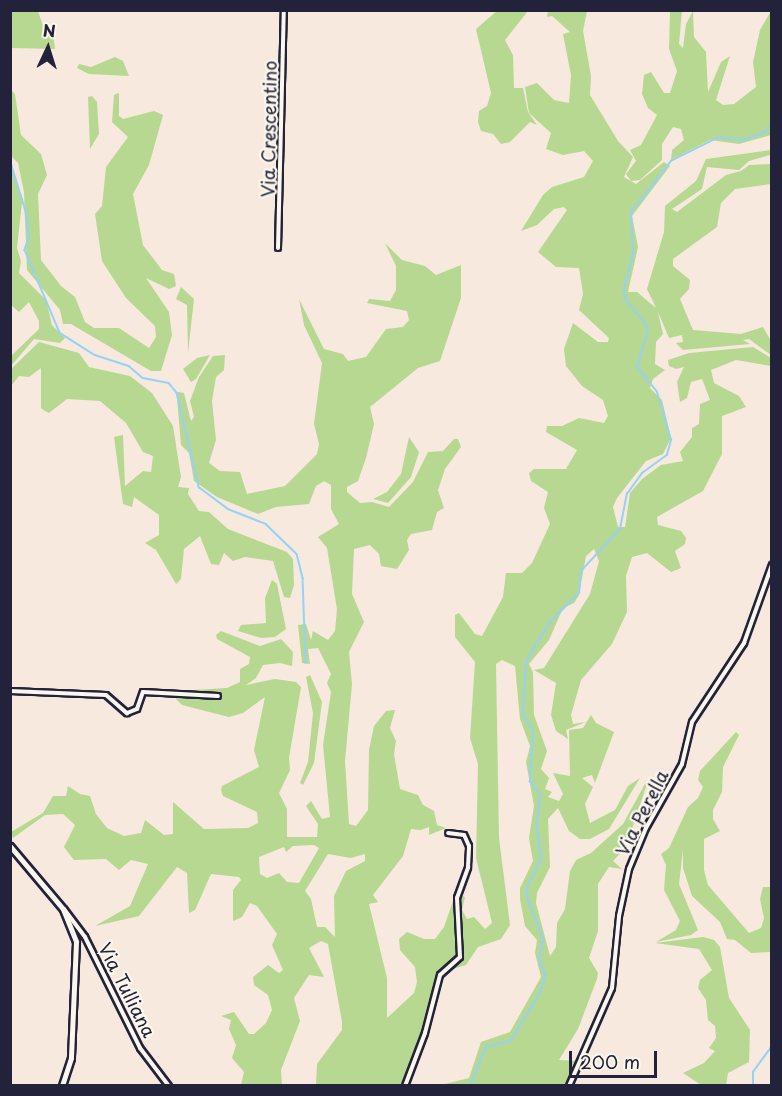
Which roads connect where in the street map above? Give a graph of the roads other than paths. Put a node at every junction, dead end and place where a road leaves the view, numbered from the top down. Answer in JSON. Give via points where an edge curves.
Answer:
{"nodes":[{"id":1,"x":284,"y":10,"type":"edge"},
{"id":2,"x":278,"y":248,"type":"dead end"},
{"id":3,"x":771,"y":565,"type":"edge"},
{"id":4,"x":10,"y":691,"type":"edge"},
{"id":5,"x":218,"y":696,"type":"dead end"},
{"id":6,"x":448,"y":833,"type":"dead end"},
{"id":7,"x":10,"y":846,"type":"edge"},
{"id":8,"x":61,"y":906,"type":"junction"},
{"id":9,"x":62,"y":1086,"type":"edge"},
{"id":10,"x":169,"y":1086,"type":"edge"},
{"id":11,"x":405,"y":1086,"type":"edge"},
{"id":12,"x":569,"y":1086,"type":"edge"}],
"edges":[{"from":1,"to":2,"type":"street","name":"Via Crescentino"},
{"from":3,"to":12,"type":"street","name":"Via Perella","via":[[744,643],[692,722],[682,764],[646,828],[627,874],[612,988]]},
{"from":4,"to":5,"type":"street","via":[[106,695],[127,713],[137,709],[143,692]]},
{"from":6,"to":11,"type":"street","via":[[463,834],[469,844],[469,864],[457,898],[460,957],[439,977],[425,1033]]},
{"from":7,"to":8,"type":"main road"},
{"from":8,"to":9,"type":"main road","via":[[73,929],[77,955],[71,1058]]},
{"from":8,"to":10,"type":"street","name":"Via Tulliana","via":[[83,934],[140,1048]]}]}
